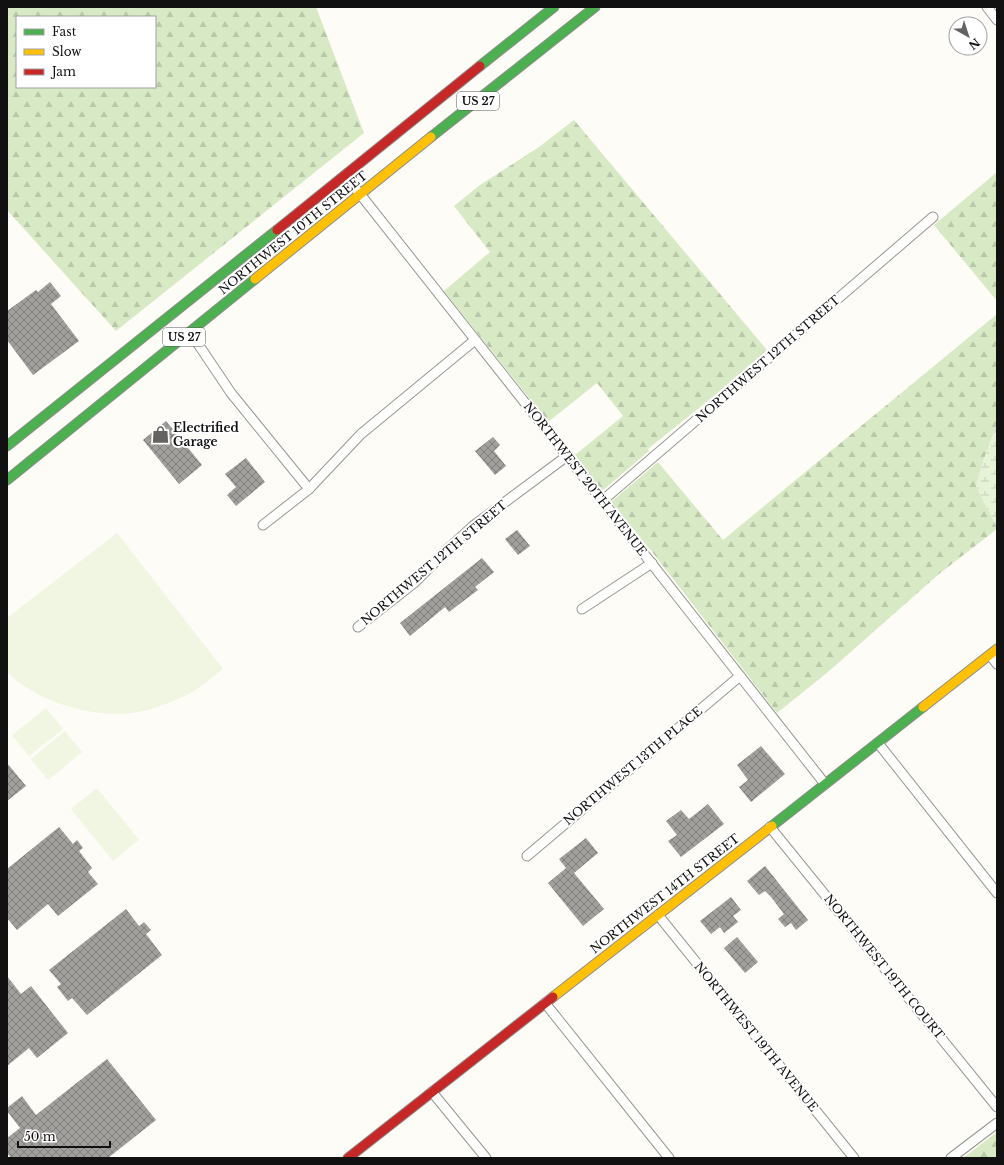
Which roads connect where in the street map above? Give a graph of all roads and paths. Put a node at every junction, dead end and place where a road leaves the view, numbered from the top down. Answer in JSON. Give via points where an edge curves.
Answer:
{"nodes":[{"id":1,"x":554,"y":7,"type":"edge"},
{"id":2,"x":595,"y":7,"type":"edge"},
{"id":3,"x":987,"y":7,"type":"edge"},
{"id":4,"x":997,"y":20,"type":"edge"},
{"id":5,"x":345,"y":175,"type":"junction"},
{"id":6,"x":360,"y":194,"type":"junction"},
{"id":7,"x":933,"y":217,"type":"dead end"},
{"id":8,"x":190,"y":332,"type":"junction"},
{"id":9,"x":475,"y":340,"type":"junction"},
{"id":10,"x":7,"y":446,"type":"edge"},
{"id":11,"x":567,"y":456,"type":"junction"},
{"id":12,"x":7,"y":480,"type":"edge"},
{"id":13,"x":308,"y":489,"type":"junction"},
{"id":14,"x":602,"y":501,"type":"junction"},
{"id":15,"x":263,"y":525,"type":"dead end"},
{"id":16,"x":652,"y":563,"type":"junction"},
{"id":17,"x":582,"y":609,"type":"dead end"},
{"id":18,"x":358,"y":627,"type":"dead end"},
{"id":19,"x":993,"y":652,"type":"edge"},
{"id":20,"x":997,"y":664,"type":"edge"},
{"id":21,"x":740,"y":676,"type":"junction"},
{"id":22,"x":878,"y":743,"type":"junction"},
{"id":23,"x":825,"y":784,"type":"junction"},
{"id":24,"x":770,"y":827,"type":"junction"},
{"id":25,"x":527,"y":856,"type":"dead end"},
{"id":26,"x":997,"y":893,"type":"edge"},
{"id":27,"x":658,"y":915,"type":"junction"},
{"id":28,"x":545,"y":1003,"type":"junction"},
{"id":29,"x":432,"y":1092,"type":"junction"},
{"id":30,"x":997,"y":1107,"type":"edge"},
{"id":31,"x":997,"y":1123,"type":"edge"},
{"id":32,"x":348,"y":1158,"type":"edge"},
{"id":33,"x":486,"y":1158,"type":"edge"},
{"id":34,"x":669,"y":1158,"type":"edge"},
{"id":35,"x":854,"y":1158,"type":"edge"},
{"id":36,"x":951,"y":1158,"type":"edge"}],
"edges":[{"from":1,"to":5,"type":"main road","name":"NORTHWEST 10TH STREET","number":"US 27"},
{"from":2,"to":6,"type":"main road","name":"NORTHWEST 10TH STREET","number":"US 27"},
{"from":3,"to":4,"type":"street"},
{"from":5,"to":6,"type":"street","name":"NORTHWEST 20TH AVENUE"},
{"from":5,"to":10,"type":"main road","name":"NORTHWEST 10TH STREET","number":"US 27","via":[[123,357]]},
{"from":6,"to":8,"type":"main road","name":"NORTHWEST 10TH STREET","number":"US 27"},
{"from":6,"to":9,"type":"street","name":"NORTHWEST 20TH AVENUE"},
{"from":7,"to":14,"type":"street","name":"NORTHWEST 12TH STREET"},
{"from":8,"to":12,"type":"main road","name":"NORTHWEST 10TH STREET","number":"US 27","via":[[135,372]]},
{"from":8,"to":13,"type":"street","via":[[231,393]]},
{"from":9,"to":11,"type":"street","name":"NORTHWEST 20TH AVENUE"},
{"from":9,"to":13,"type":"street","via":[[361,434]]},
{"from":11,"to":14,"type":"street","name":"NORTHWEST 20TH AVENUE"},
{"from":11,"to":18,"type":"street","name":"NORTHWEST 12TH STREET","via":[[473,526],[414,583]]},
{"from":13,"to":15,"type":"street"},
{"from":14,"to":16,"type":"street","name":"NORTHWEST 20TH AVENUE"},
{"from":16,"to":17,"type":"street"},
{"from":16,"to":21,"type":"street","name":"NORTHWEST 20TH AVENUE"},
{"from":19,"to":20,"type":"street"},
{"from":19,"to":22,"type":"main road","name":"NORTHWEST 14TH STREET"},
{"from":21,"to":23,"type":"street","name":"NORTHWEST 20TH AVENUE"},
{"from":21,"to":25,"type":"street","name":"NORTHWEST 13TH PLACE"},
{"from":22,"to":23,"type":"main road","name":"NORTHWEST 14TH STREET"},
{"from":22,"to":26,"type":"street"},
{"from":23,"to":24,"type":"main road","name":"NORTHWEST 14TH STREET"},
{"from":24,"to":27,"type":"main road","name":"NORTHWEST 14TH STREET"},
{"from":24,"to":30,"type":"street","name":"NORTHWEST 19TH COURT"},
{"from":27,"to":28,"type":"main road","name":"NORTHWEST 14TH STREET"},
{"from":27,"to":35,"type":"street","name":"NORTHWEST 19TH AVENUE"},
{"from":28,"to":29,"type":"main road","name":"NORTHWEST 14TH STREET"},
{"from":28,"to":34,"type":"street"},
{"from":29,"to":32,"type":"main road","name":"NORTHWEST 14TH STREET"},
{"from":29,"to":33,"type":"street"},
{"from":31,"to":36,"type":"street"}]}
